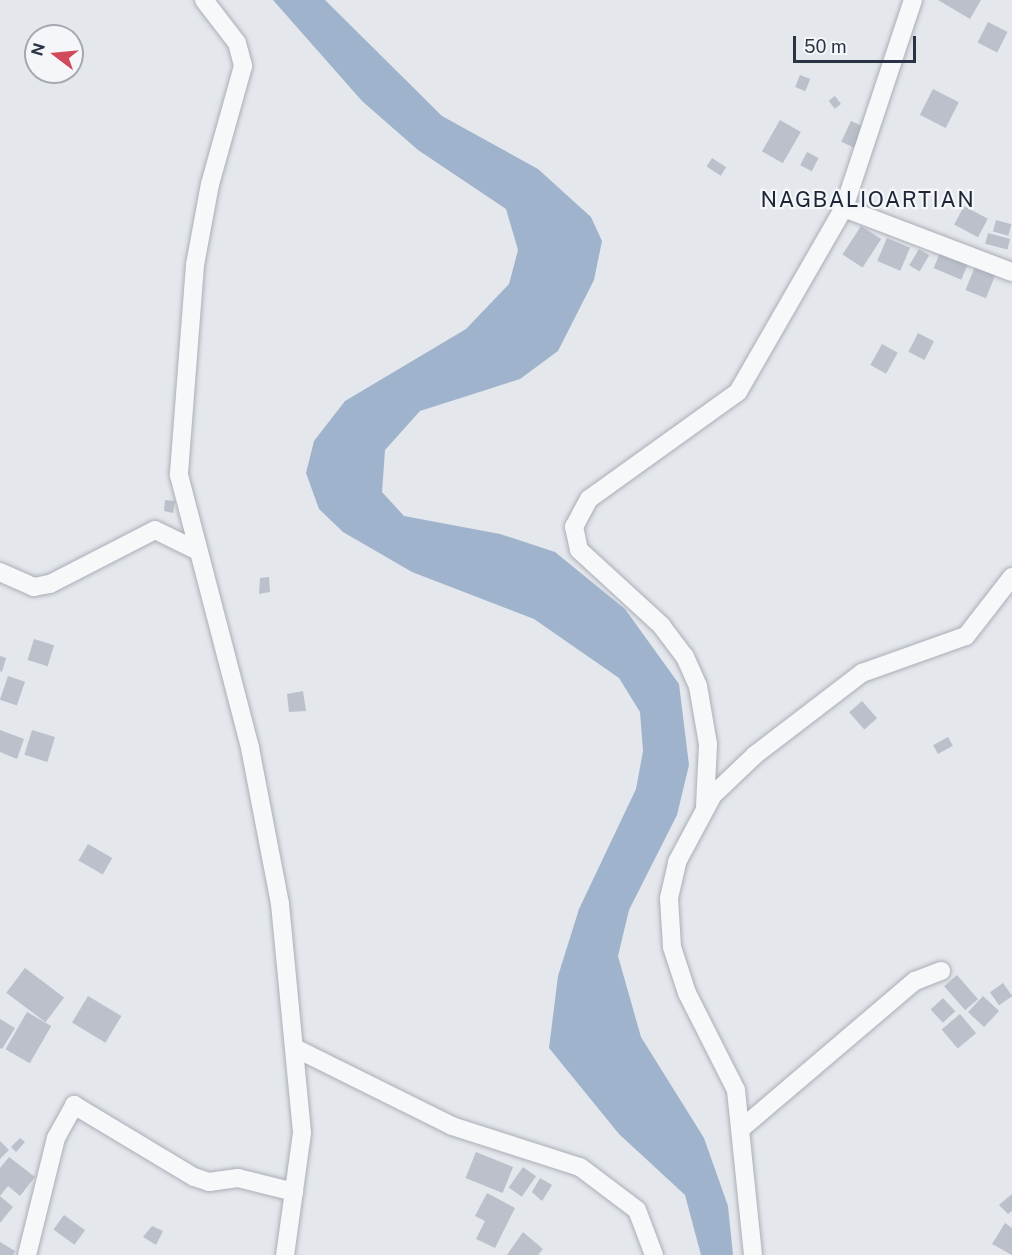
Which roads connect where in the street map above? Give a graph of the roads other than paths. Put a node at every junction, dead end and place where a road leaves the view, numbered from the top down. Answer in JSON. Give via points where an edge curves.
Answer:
{"nodes":[{"id":1,"x":204,"y":0,"type":"edge"},
{"id":2,"x":913,"y":0,"type":"edge"},
{"id":3,"x":844,"y":207,"type":"junction"},
{"id":4,"x":1012,"y":272,"type":"edge"},
{"id":5,"x":185,"y":511,"type":"junction"},
{"id":6,"x":148,"y":531,"type":"junction"},
{"id":7,"x":196,"y":550,"type":"junction"},
{"id":8,"x":0,"y":572,"type":"edge"},
{"id":9,"x":1012,"y":577,"type":"edge"},
{"id":10,"x":705,"y":807,"type":"junction"},
{"id":11,"x":941,"y":971,"type":"dead end"},
{"id":12,"x":295,"y":1048,"type":"junction"},
{"id":13,"x":742,"y":1128,"type":"junction"},
{"id":14,"x":294,"y":1192,"type":"junction"},
{"id":15,"x":27,"y":1255,"type":"edge"},
{"id":16,"x":285,"y":1255,"type":"edge"},
{"id":17,"x":654,"y":1255,"type":"edge"},
{"id":18,"x":753,"y":1255,"type":"edge"}],
"edges":[{"from":1,"to":5,"type":"street","via":[[237,43],[243,66],[210,184],[195,266],[179,443]]},
{"from":2,"to":3,"type":"street"},
{"from":3,"to":4,"type":"street"},
{"from":3,"to":10,"type":"street","via":[[738,392],[589,498],[574,527],[579,550],[662,626],[685,657],[698,686],[708,744]]},
{"from":5,"to":6,"type":"street"},
{"from":5,"to":7,"type":"street"},
{"from":6,"to":7,"type":"street","via":[[164,531]]},
{"from":6,"to":8,"type":"street","via":[[50,584],[34,587]]},
{"from":7,"to":12,"type":"street","via":[[268,832]]},
{"from":9,"to":10,"type":"street","via":[[966,636],[862,674],[755,755]]},
{"from":10,"to":13,"type":"street","via":[[677,862],[669,898],[672,947],[687,993],[736,1090]]},
{"from":11,"to":13,"type":"street","via":[[915,981]]},
{"from":12,"to":14,"type":"street","via":[[302,1133]]},
{"from":12,"to":17,"type":"street","via":[[452,1126],[580,1167],[637,1209]]},
{"from":13,"to":18,"type":"street","via":[[741,1168]]},
{"from":14,"to":15,"type":"street","via":[[238,1178],[209,1182],[194,1177],[74,1105],[56,1138]]},
{"from":14,"to":16,"type":"street"}]}
